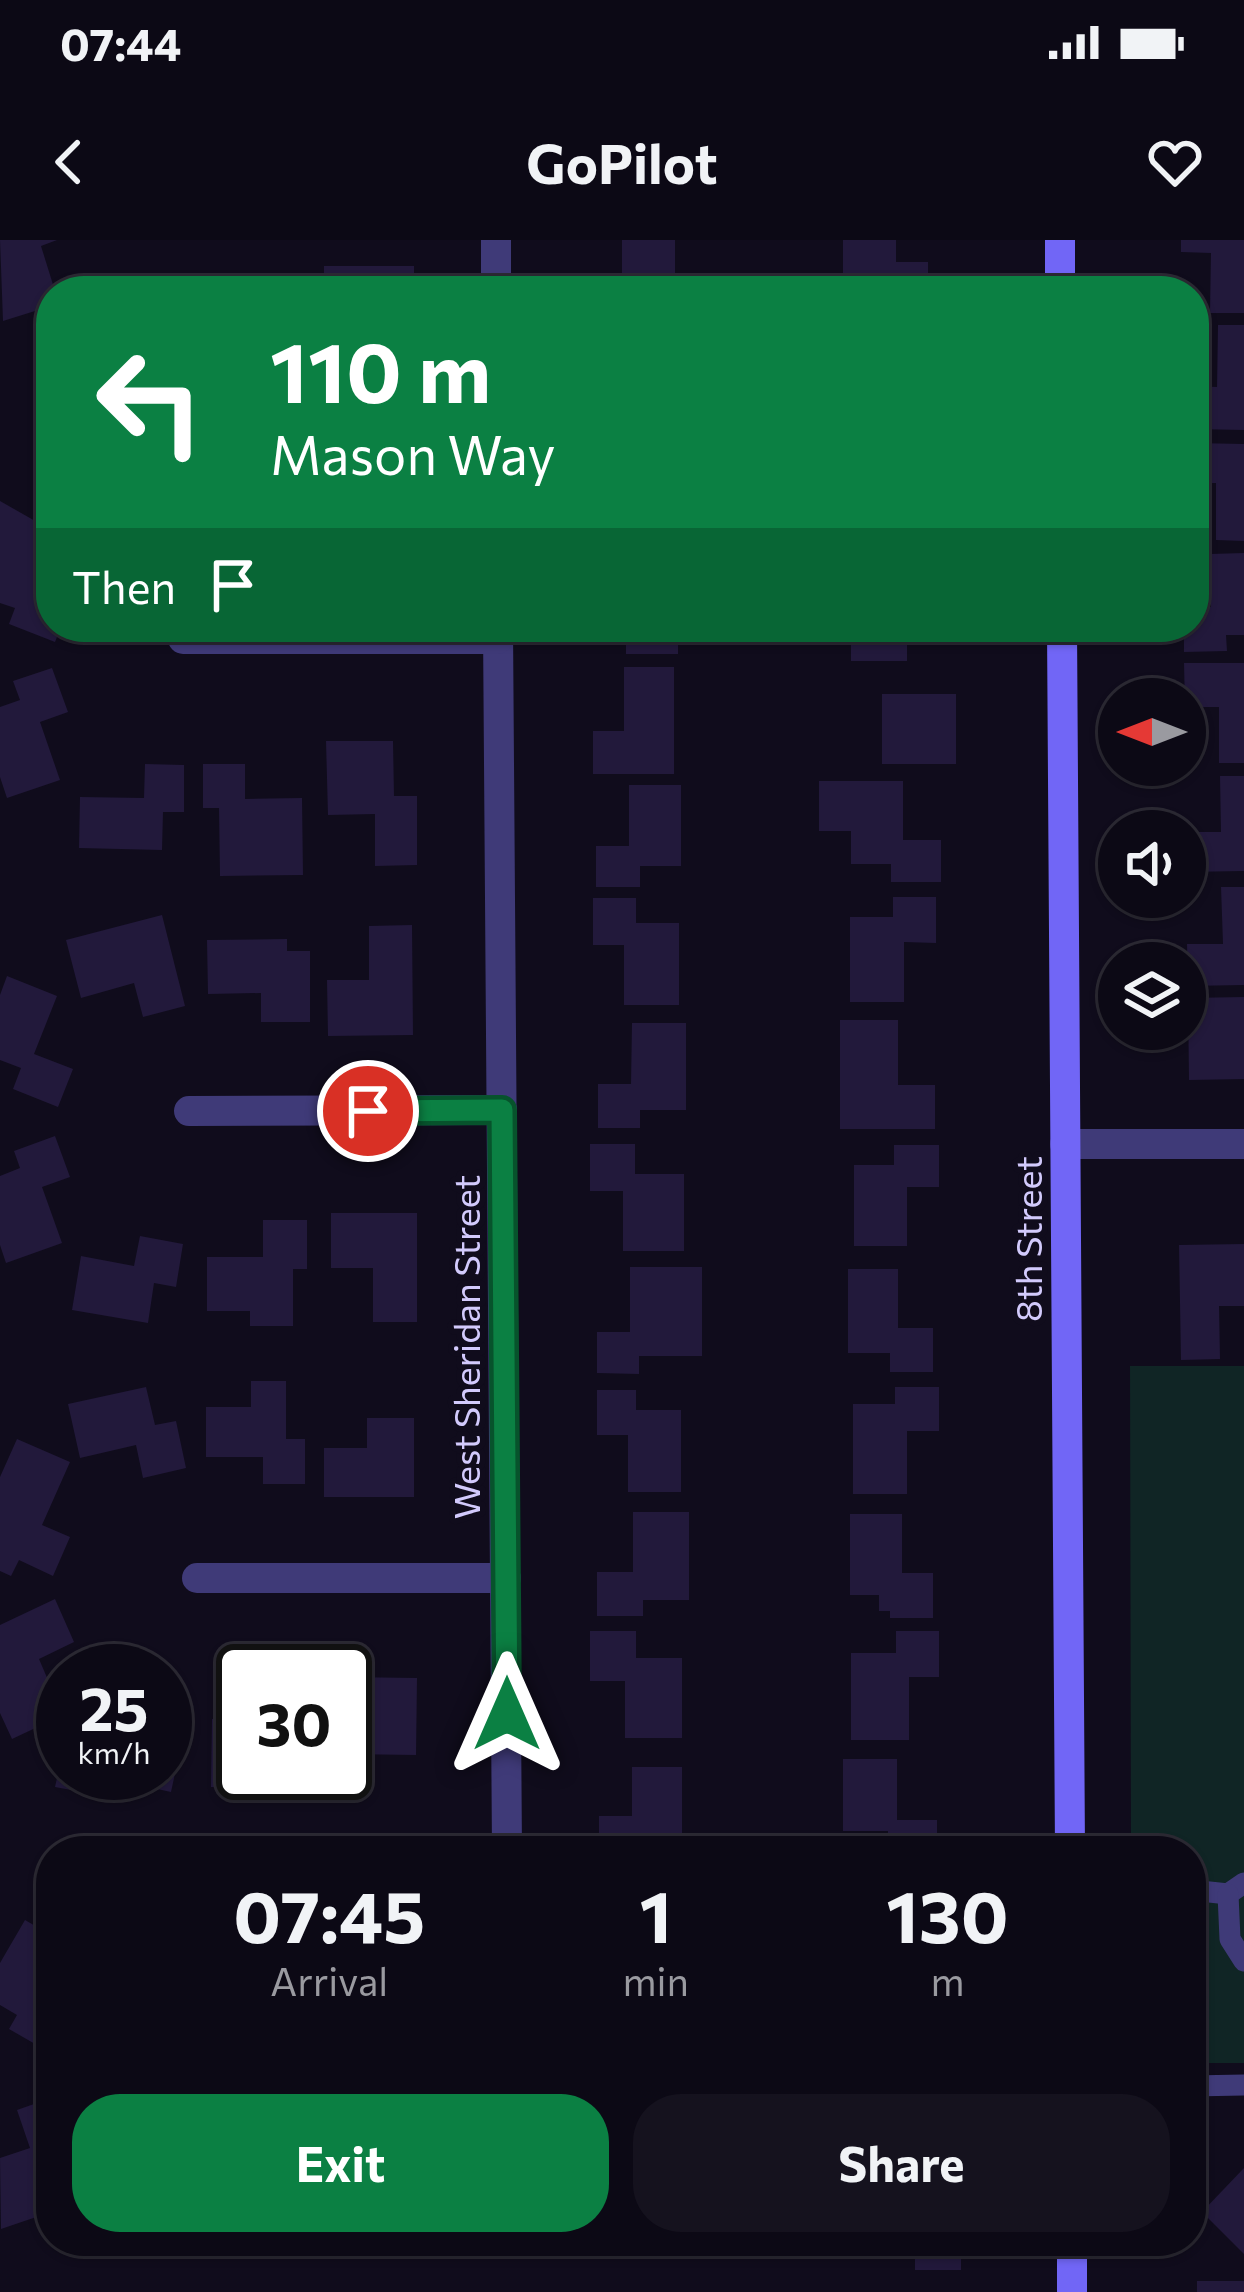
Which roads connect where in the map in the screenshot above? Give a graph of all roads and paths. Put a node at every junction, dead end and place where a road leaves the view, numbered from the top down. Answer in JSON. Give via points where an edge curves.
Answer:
{"nodes":[{"id":1,"x":496,"y":240,"type":"edge"},
{"id":2,"x":1060,"y":240,"type":"edge"},
{"id":3,"x":496,"y":276,"type":"edge"},
{"id":4,"x":1060,"y":276,"type":"edge"},
{"id":5,"x":498,"y":642,"type":"edge"},
{"id":6,"x":1062,"y":642,"type":"edge"},
{"id":7,"x":502,"y":1110,"type":"junction"},
{"id":8,"x":189,"y":1111,"type":"dead end"},
{"id":9,"x":1065,"y":1144,"type":"junction"},
{"id":10,"x":1244,"y":1144,"type":"edge"},
{"id":11,"x":197,"y":1578,"type":"dead end"},
{"id":12,"x":506,"y":1578,"type":"junction"},
{"id":13,"x":508,"y":1836,"type":"edge"},
{"id":14,"x":1070,"y":1836,"type":"edge"},
{"id":15,"x":1236,"y":1889,"type":"edge"},
{"id":16,"x":1206,"y":1890,"type":"edge"},
{"id":17,"x":1244,"y":1960,"type":"edge"},
{"id":18,"x":1244,"y":2085,"type":"edge"},
{"id":19,"x":1206,"y":2086,"type":"edge"},
{"id":20,"x":1072,"y":2256,"type":"edge"},
{"id":21,"x":1072,"y":2292,"type":"edge"}],
"edges":[{"from":1,"to":3,"type":"street"},
{"from":2,"to":4,"type":"street"},
{"from":5,"to":7,"type":"street","name":"West Sheridan Street"},
{"from":6,"to":9,"type":"street","name":"8th Street"},
{"from":7,"to":8,"type":"street"},
{"from":7,"to":12,"type":"street","name":"West Sheridan Street"},
{"from":9,"to":10,"type":"street"},
{"from":9,"to":14,"type":"street","name":"8th Street"},
{"from":11,"to":12,"type":"street"},
{"from":12,"to":13,"type":"street","name":"West Sheridan Street"},
{"from":15,"to":16,"type":"lane"},
{"from":15,"to":17,"type":"lane","via":[[1230,1939]]},
{"from":18,"to":19,"type":"lane"},
{"from":20,"to":21,"type":"street"}]}
